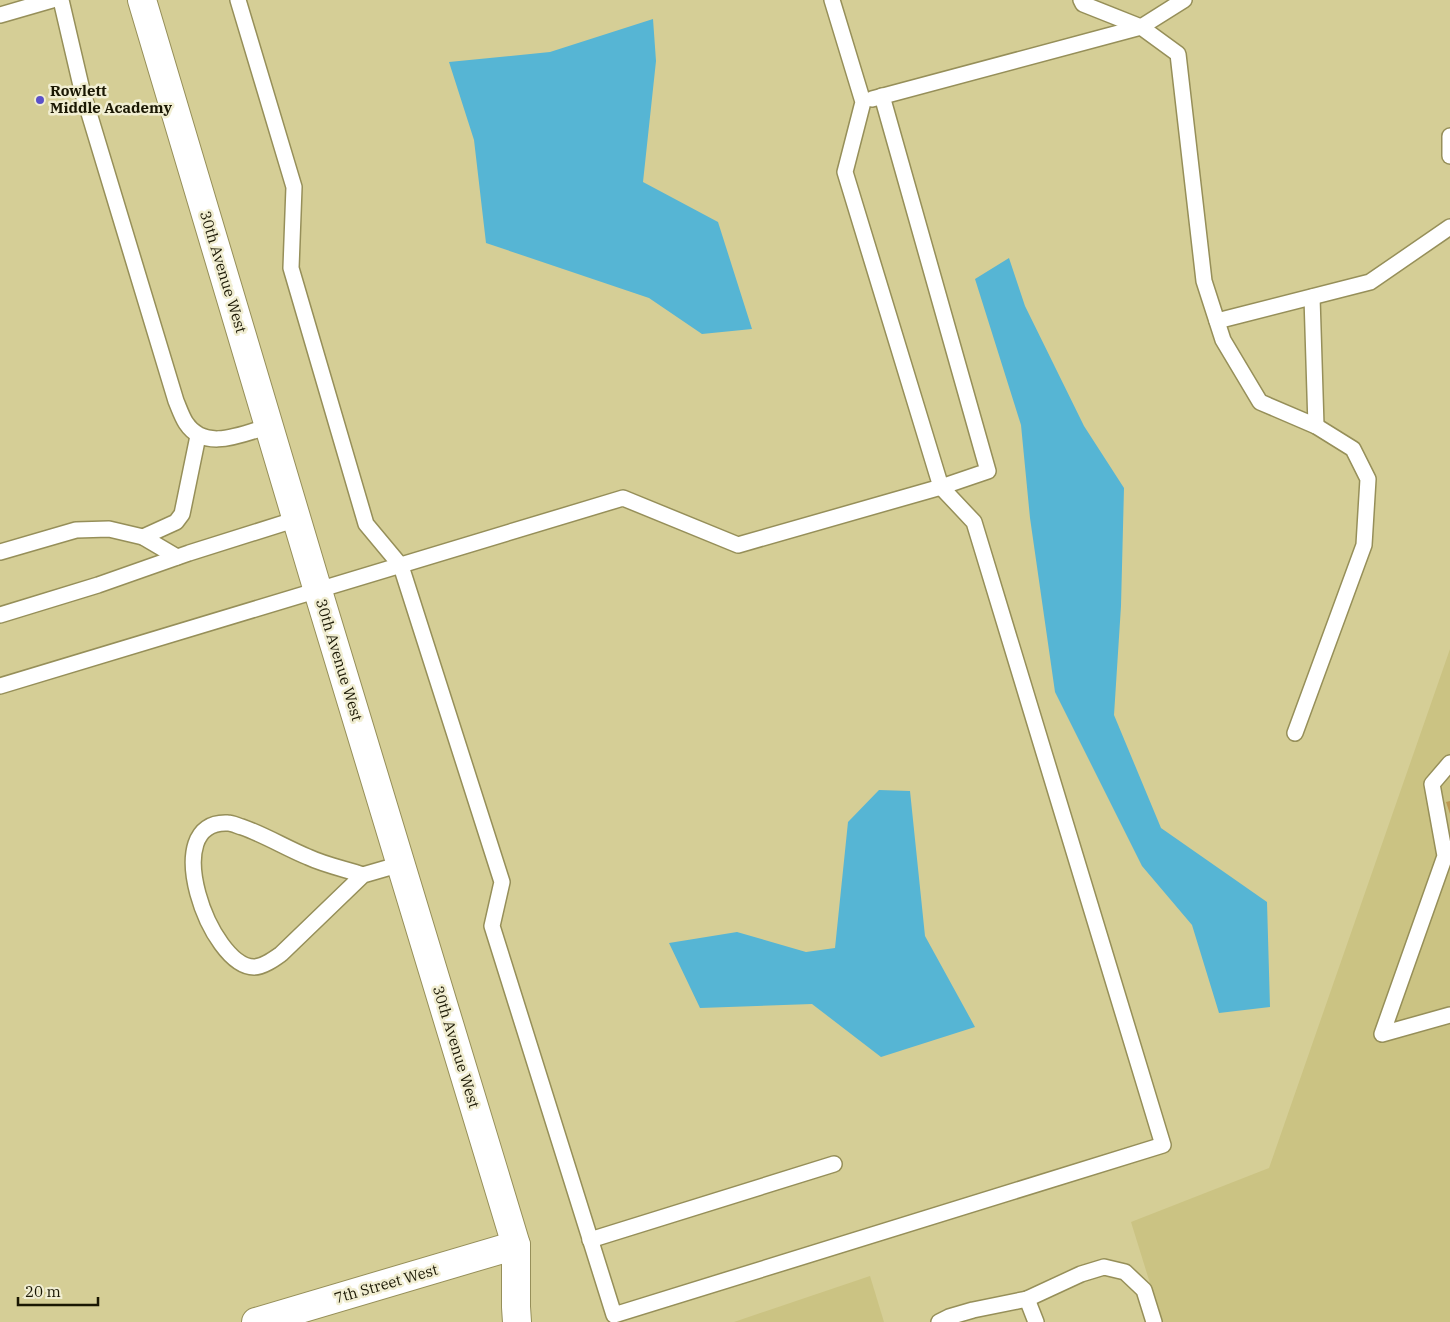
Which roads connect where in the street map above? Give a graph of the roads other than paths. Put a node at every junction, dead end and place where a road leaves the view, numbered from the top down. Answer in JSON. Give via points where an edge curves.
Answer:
{"nodes":[{"id":1,"x":52,"y":0,"type":"edge"},
{"id":2,"x":61,"y":0,"type":"edge"},
{"id":3,"x":142,"y":0,"type":"edge"},
{"id":4,"x":238,"y":0,"type":"edge"},
{"id":5,"x":832,"y":0,"type":"edge"},
{"id":6,"x":1081,"y":0,"type":"edge"},
{"id":7,"x":1184,"y":0,"type":"edge"},
{"id":8,"x":0,"y":15,"type":"edge"},
{"id":9,"x":1141,"y":27,"type":"junction"},
{"id":10,"x":882,"y":96,"type":"junction"},
{"id":11,"x":863,"y":102,"type":"junction"},
{"id":12,"x":1450,"y":136,"type":"edge"},
{"id":13,"x":1450,"y":156,"type":"edge"},
{"id":14,"x":1450,"y":227,"type":"edge"},
{"id":15,"x":1312,"y":297,"type":"junction"},
{"id":16,"x":1217,"y":321,"type":"junction"},
{"id":17,"x":269,"y":426,"type":"junction"},
{"id":18,"x":1316,"y":426,"type":"junction"},
{"id":19,"x":198,"y":436,"type":"junction"},
{"id":20,"x":941,"y":487,"type":"junction"},
{"id":21,"x":296,"y":518,"type":"junction"},
{"id":22,"x":143,"y":537,"type":"junction"},
{"id":23,"x":0,"y":552,"type":"edge"},
{"id":24,"x":178,"y":557,"type":"junction"},
{"id":25,"x":401,"y":566,"type":"junction"},
{"id":26,"x":318,"y":591,"type":"junction"},
{"id":27,"x":0,"y":614,"type":"edge"},
{"id":28,"x":0,"y":686,"type":"edge"},
{"id":29,"x":1295,"y":733,"type":"dead end"},
{"id":30,"x":1450,"y":763,"type":"edge"},
{"id":31,"x":401,"y":864,"type":"junction"},
{"id":32,"x":363,"y":874,"type":"junction"},
{"id":33,"x":1450,"y":1015,"type":"edge"},
{"id":34,"x":834,"y":1164,"type":"dead end"},
{"id":35,"x":590,"y":1240,"type":"junction"},
{"id":36,"x":516,"y":1245,"type":"junction"},
{"id":37,"x":1027,"y":1299,"type":"junction"},
{"id":38,"x":256,"y":1322,"type":"edge"},
{"id":39,"x":517,"y":1322,"type":"edge"},
{"id":40,"x":939,"y":1322,"type":"edge"},
{"id":41,"x":1036,"y":1322,"type":"edge"},
{"id":42,"x":1154,"y":1322,"type":"edge"}],
"edges":[{"from":1,"to":8,"type":"lane"},
{"from":2,"to":19,"type":"lane","via":[[82,90],[176,401],[186,423]]},
{"from":3,"to":17,"type":"street","name":"30th Avenue West"},
{"from":4,"to":25,"type":"lane","via":[[294,188],[291,268],[366,524]]},
{"from":5,"to":11,"type":"lane"},
{"from":6,"to":9,"type":"lane","via":[[1082,4]]},
{"from":7,"to":9,"type":"lane"},
{"from":9,"to":10,"type":"lane"},
{"from":9,"to":16,"type":"lane","via":[[1178,54],[1204,280]]},
{"from":10,"to":11,"type":"lane"},
{"from":10,"to":20,"type":"lane","via":[[988,471]]},
{"from":11,"to":20,"type":"lane","via":[[845,172]]},
{"from":12,"to":13,"type":"lane"},
{"from":14,"to":15,"type":"lane","via":[[1370,282]]},
{"from":15,"to":16,"type":"lane"},
{"from":15,"to":18,"type":"lane"},
{"from":16,"to":18,"type":"lane","via":[[1223,340],[1260,402]]},
{"from":17,"to":19,"type":"lane","via":[[224,439]]},
{"from":17,"to":21,"type":"street","name":"30th Avenue West"},
{"from":18,"to":29,"type":"lane","via":[[1353,449],[1368,479],[1364,545]]},
{"from":19,"to":22,"type":"lane","via":[[182,514],[171,525]]},
{"from":20,"to":25,"type":"lane","via":[[738,546],[623,498]]},
{"from":20,"to":35,"type":"lane","via":[[974,522],[1163,1146],[614,1315]]},
{"from":21,"to":24,"type":"lane"},
{"from":21,"to":26,"type":"street","name":"30th Avenue West"},
{"from":22,"to":23,"type":"lane","via":[[110,529],[76,530]]},
{"from":22,"to":24,"type":"lane"},
{"from":24,"to":27,"type":"lane"},
{"from":25,"to":26,"type":"lane"},
{"from":25,"to":35,"type":"lane","via":[[502,882],[492,926]]},
{"from":26,"to":28,"type":"lane"},
{"from":26,"to":31,"type":"street","name":"30th Avenue West"},
{"from":30,"to":33,"type":"lane","via":[[1432,784],[1445,856],[1382,1034]]},
{"from":31,"to":32,"type":"lane"},
{"from":31,"to":36,"type":"street","name":"30th Avenue West"},
{"from":32,"to":32,"type":"lane","via":[[281,954],[254,967],[239,962],[224,949],[210,928],[194,879],[194,847],[201,831],[228,822],[310,858]]},
{"from":34,"to":35,"type":"lane"},
{"from":36,"to":38,"type":"street","name":"7th Street West"},
{"from":36,"to":39,"type":"street","name":"30th Avenue West"},
{"from":37,"to":40,"type":"lane","via":[[973,1310]]},
{"from":37,"to":41,"type":"lane"},
{"from":37,"to":42,"type":"lane","via":[[1104,1267],[1125,1272],[1144,1290]]}]}
